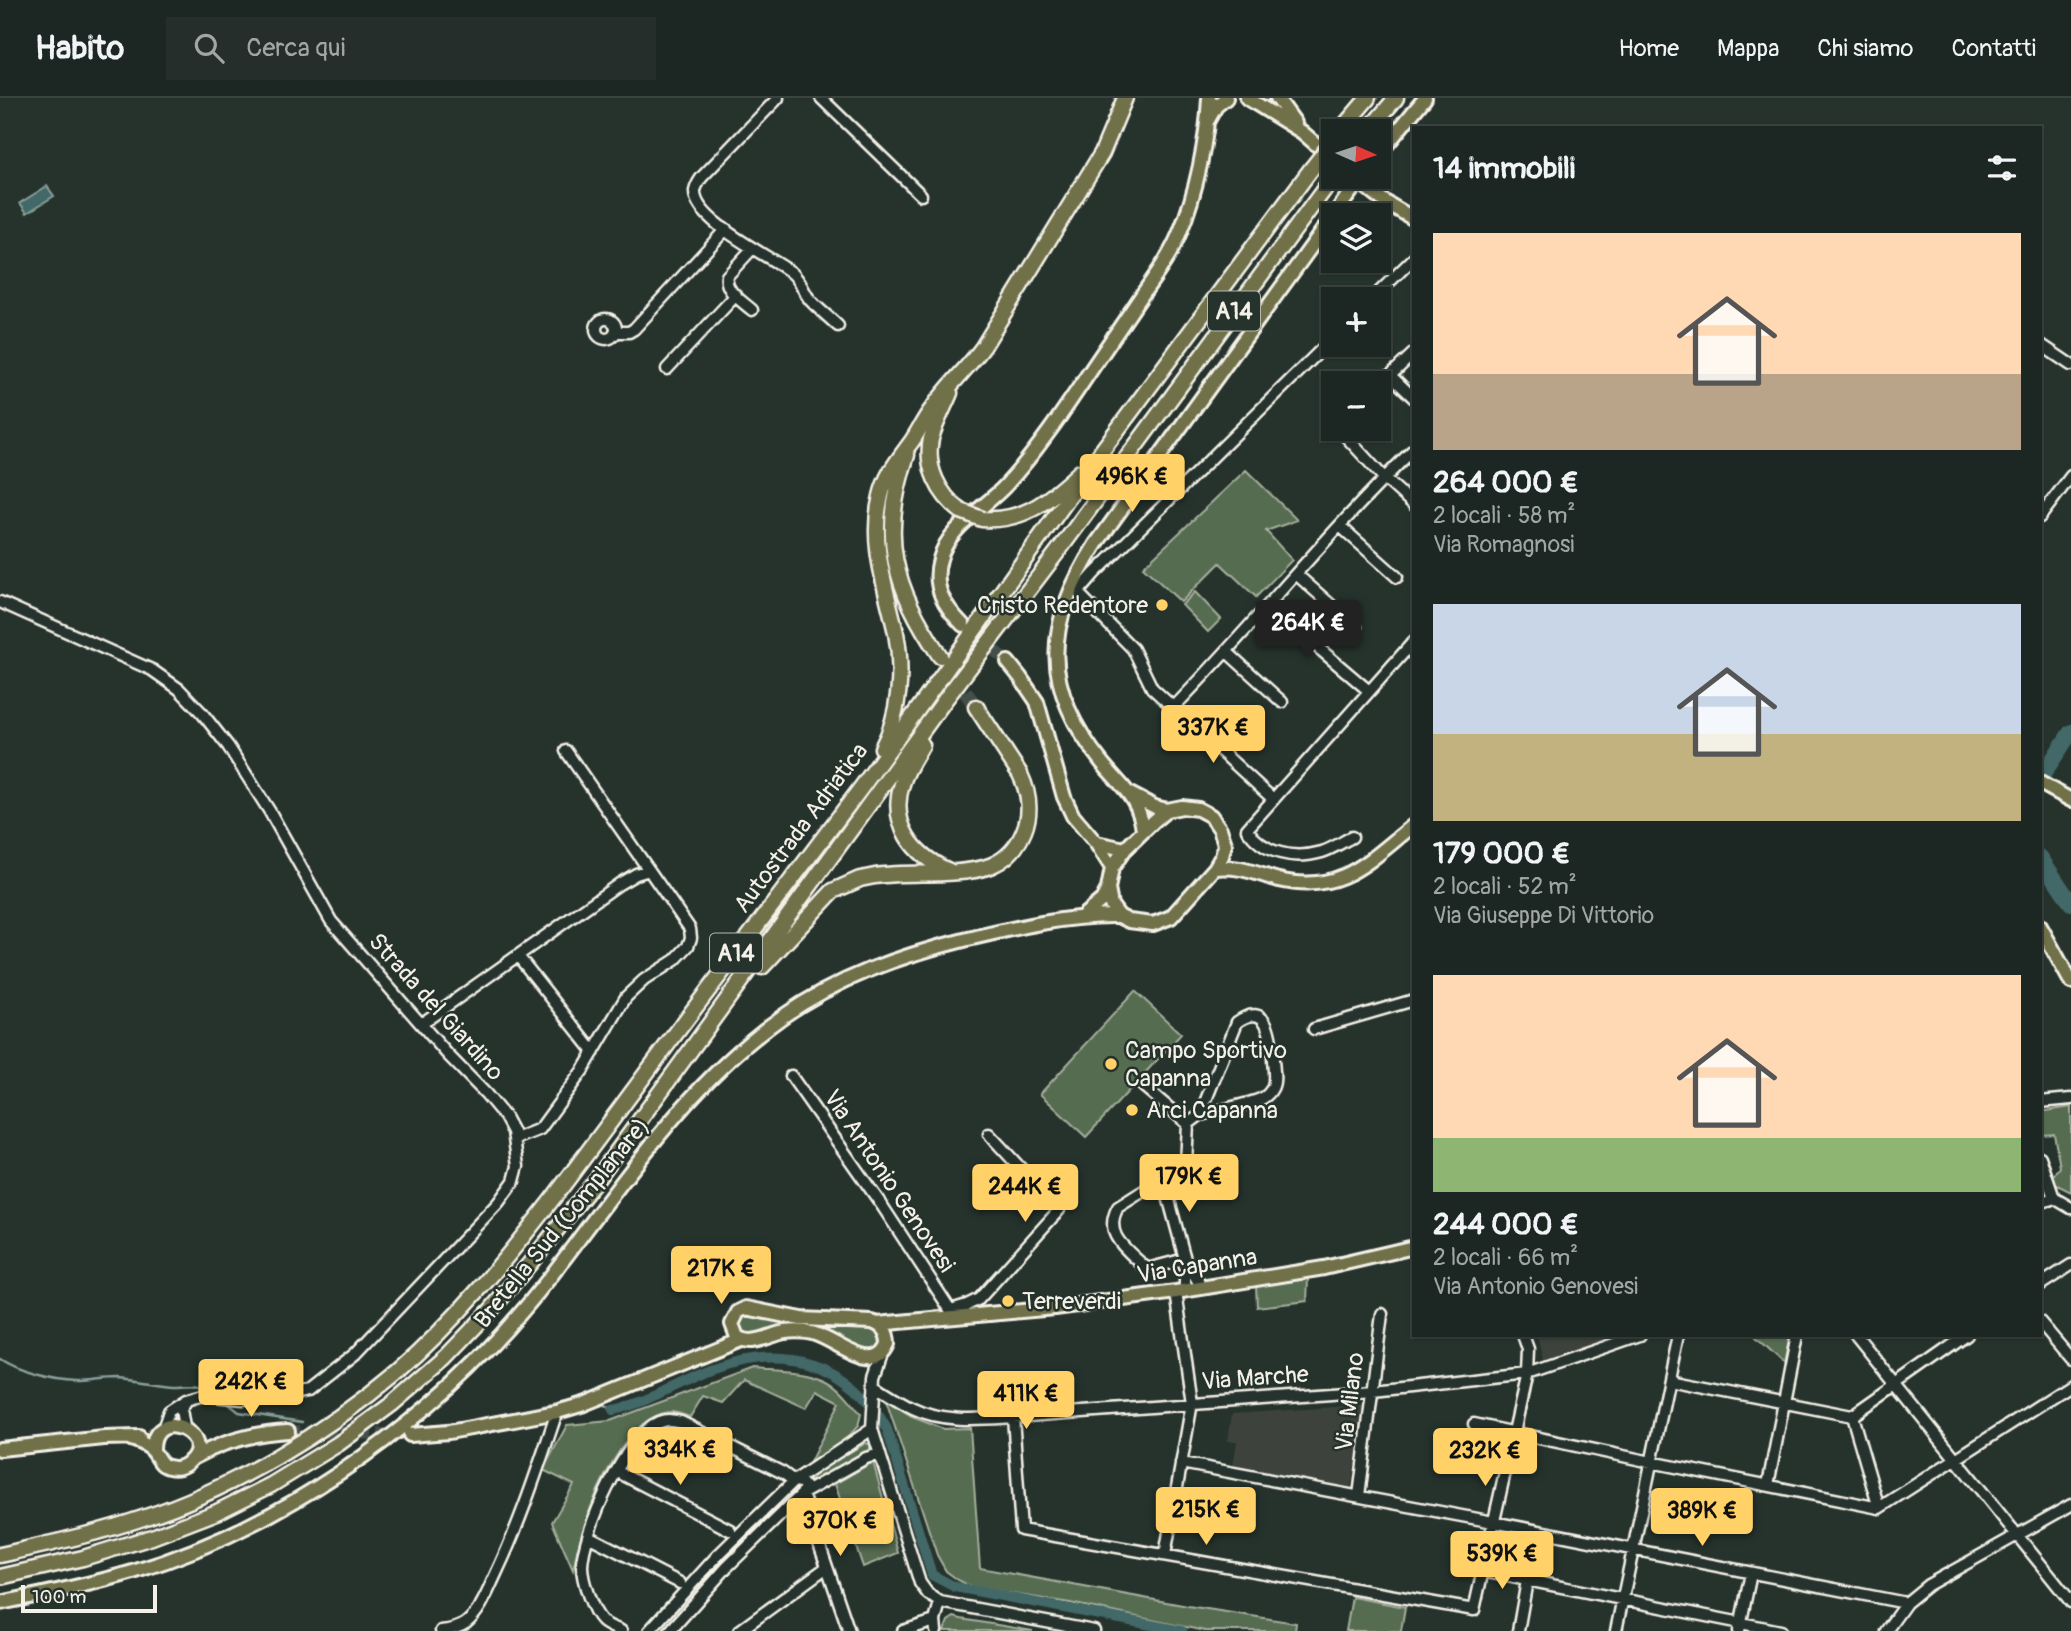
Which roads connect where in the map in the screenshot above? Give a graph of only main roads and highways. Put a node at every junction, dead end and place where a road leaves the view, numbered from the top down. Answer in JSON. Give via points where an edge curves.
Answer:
{"nodes":[{"id":1,"x":1125,"y":98,"type":"edge"},
{"id":2,"x":1209,"y":98,"type":"edge"},
{"id":3,"x":1226,"y":98,"type":"edge"},
{"id":4,"x":1247,"y":98,"type":"edge"},
{"id":5,"x":1277,"y":98,"type":"edge"},
{"id":6,"x":1368,"y":98,"type":"edge"},
{"id":7,"x":1395,"y":98,"type":"edge"},
{"id":8,"x":1425,"y":98,"type":"edge"},
{"id":9,"x":1350,"y":119,"type":"edge"},
{"id":10,"x":1378,"y":119,"type":"edge"},
{"id":11,"x":1208,"y":120,"type":"junction"},
{"id":12,"x":1302,"y":132,"type":"junction"},
{"id":13,"x":1391,"y":139,"type":"edge"},
{"id":14,"x":1321,"y":149,"type":"edge"},
{"id":15,"x":1321,"y":157,"type":"edge"},
{"id":16,"x":1324,"y":189,"type":"edge"},
{"id":17,"x":1353,"y":189,"type":"edge"},
{"id":18,"x":1368,"y":189,"type":"edge"},
{"id":19,"x":1412,"y":218,"type":"edge"},
{"id":20,"x":955,"y":383,"type":"junction"},
{"id":21,"x":915,"y":437,"type":"junction"},
{"id":22,"x":1102,"y":452,"type":"junction"},
{"id":23,"x":963,"y":625,"type":"tunnel mouth"},
{"id":24,"x":940,"y":656,"type":"dead end"},
{"id":25,"x":1007,"y":662,"type":"tunnel mouth"},
{"id":26,"x":947,"y":697,"type":"junction"},
{"id":27,"x":976,"y":707,"type":"tunnel mouth"},
{"id":28,"x":2042,"y":784,"type":"edge"},
{"id":29,"x":860,"y":788,"type":"junction"},
{"id":30,"x":1130,"y":794,"type":"junction"},
{"id":31,"x":2071,"y":800,"type":"edge"},
{"id":32,"x":1167,"y":810,"type":"junction"},
{"id":33,"x":1412,"y":827,"type":"edge"},
{"id":34,"x":1143,"y":831,"type":"junction"},
{"id":35,"x":1096,"y":843,"type":"junction"},
{"id":36,"x":1225,"y":844,"type":"junction"},
{"id":37,"x":1125,"y":849,"type":"junction"},
{"id":38,"x":1112,"y":868,"type":"junction"},
{"id":39,"x":1215,"y":868,"type":"junction"},
{"id":40,"x":1248,"y":870,"type":"junction"},
{"id":41,"x":954,"y":872,"type":"junction"},
{"id":42,"x":1108,"y":889,"type":"junction"},
{"id":43,"x":1083,"y":916,"type":"junction"},
{"id":44,"x":1119,"y":916,"type":"junction"},
{"id":45,"x":2042,"y":930,"type":"edge"},
{"id":46,"x":2071,"y":982,"type":"edge"},
{"id":47,"x":720,"y":1012,"type":"junction"},
{"id":48,"x":1412,"y":1247,"type":"edge"},
{"id":49,"x":901,"y":1321,"type":"junction"},
{"id":50,"x":877,"y":1324,"type":"junction"},
{"id":51,"x":732,"y":1329,"type":"junction"},
{"id":52,"x":888,"y":1339,"type":"junction"},
{"id":53,"x":741,"y":1340,"type":"junction"},
{"id":54,"x":721,"y":1348,"type":"junction"},
{"id":55,"x":160,"y":1431,"type":"junction"},
{"id":56,"x":288,"y":1431,"type":"tunnel mouth"},
{"id":57,"x":410,"y":1435,"type":"tunnel mouth"},
{"id":58,"x":194,"y":1437,"type":"junction"},
{"id":59,"x":131,"y":1439,"type":"junction"},
{"id":60,"x":220,"y":1444,"type":"junction"},
{"id":61,"x":0,"y":1449,"type":"edge"},
{"id":62,"x":153,"y":1451,"type":"junction"},
{"id":63,"x":193,"y":1458,"type":"junction"},
{"id":64,"x":0,"y":1555,"type":"edge"},
{"id":65,"x":0,"y":1577,"type":"edge"},
{"id":66,"x":0,"y":1603,"type":"edge"}],
"edges":[{"from":1,"to":20,"type":"highway","via":[[1102,153],[983,347]]},
{"from":2,"to":11,"type":"main road"},
{"from":3,"to":11,"type":"main road"},
{"from":4,"to":12,"type":"main road"},
{"from":5,"to":12,"type":"main road"},
{"from":6,"to":9,"type":"highway"},
{"from":7,"to":10,"type":"highway"},
{"from":8,"to":13,"type":"main road"},
{"from":11,"to":23,"type":"main road","via":[[1192,199],[1180,234],[1161,267],[1007,485],[959,527],[946,545],[940,558],[940,592]]},
{"from":12,"to":14,"type":"main road"},
{"from":15,"to":22,"type":"highway","name":"Autostrada Adriatica","number":"A14","bridge":true},
{"from":16,"to":26,"type":"highway","name":"Autostrada Adriatica","number":"A14"},
{"from":17,"to":30,"type":"main road","bridge":true,"via":[[1097,544],[1065,603],[1056,666],[1062,698],[1081,733]]},
{"from":18,"to":19,"type":"main road"},
{"from":20,"to":21,"type":"highway"},
{"from":20,"to":22,"type":"highway","bridge":true,"via":[[929,453],[937,484],[961,511],[1000,521],[1022,515],[1042,504]]},
{"from":21,"to":24,"type":"highway","via":[[895,498],[893,543],[906,599]]},
{"from":21,"to":29,"type":"highway","via":[[888,474],[880,496],[877,548],[897,635],[898,684],[889,732]]},
{"from":22,"to":29,"type":"highway","name":"Autostrada Adriatica","number":"A14"},
{"from":25,"to":35,"type":"main road","via":[[1037,702],[1064,797]]},
{"from":26,"to":41,"type":"highway","via":[[903,780],[898,812],[901,828],[914,848]]},
{"from":26,"to":47,"type":"highway","name":"Autostrada Adriatica","number":"A14"},
{"from":27,"to":41,"type":"highway","via":[[1020,774],[1029,811],[1015,848],[997,864]]},
{"from":28,"to":31,"type":"main road"},
{"from":29,"to":64,"type":"highway","name":"Autostrada Adriatica","number":"A14","via":[[514,1250],[431,1341],[394,1374],[334,1420],[211,1492],[147,1517]]},
{"from":30,"to":32,"type":"main road"},
{"from":30,"to":34,"type":"main road","via":[[1139,808]]},
{"from":32,"to":34,"type":"main road"},
{"from":32,"to":36,"type":"main road","via":[[1198,809],[1211,816]]},
{"from":33,"to":40,"type":"main road","via":[[1336,881],[1300,884]]},
{"from":34,"to":37,"type":"main road"},
{"from":35,"to":37,"type":"main road"},
{"from":35,"to":38,"type":"main road"},
{"from":36,"to":39,"type":"main road"},
{"from":36,"to":40,"type":"main road"},
{"from":37,"to":38,"type":"main road"},
{"from":38,"to":42,"type":"main road"},
{"from":39,"to":40,"type":"main road"},
{"from":39,"to":44,"type":"main road","via":[[1171,917],[1153,924]]},
{"from":41,"to":47,"type":"highway","via":[[875,876],[832,891]]},
{"from":42,"to":43,"type":"main road"},
{"from":42,"to":44,"type":"main road"},
{"from":43,"to":44,"type":"main road","name":"Bretella Sud (Complanare)"},
{"from":43,"to":66,"type":"main road","name":"Bretella Sud (Complanare)","via":[[925,950],[832,987],[785,1015],[742,1048],[694,1095],[509,1325],[431,1403],[370,1452],[259,1521],[201,1547],[135,1571]]},
{"from":45,"to":46,"type":"main road"},
{"from":47,"to":65,"type":"highway","name":"Autostrada Adriatica","number":"A14","via":[[597,1179],[491,1310],[392,1404],[338,1444],[217,1512],[83,1558]]},
{"from":48,"to":49,"type":"main road","name":"Via Capanna","via":[[1202,1288],[1055,1308],[953,1313]]},
{"from":49,"to":50,"type":"main road","name":"Via Capanna"},
{"from":49,"to":52,"type":"main road"},
{"from":50,"to":51,"type":"main road","name":"Via Capanna","via":[[801,1320],[751,1308],[738,1312]]},
{"from":50,"to":52,"type":"main road"},
{"from":51,"to":53,"type":"main road"},
{"from":51,"to":54,"type":"main road"},
{"from":52,"to":53,"type":"main road","via":[[883,1353],[866,1359],[821,1336],[800,1331]]},
{"from":53,"to":54,"type":"main road"},
{"from":54,"to":57,"type":"main road","via":[[557,1412]]},
{"from":55,"to":58,"type":"main road","via":[[177,1425]]},
{"from":55,"to":59,"type":"main road"},
{"from":55,"to":62,"type":"main road"},
{"from":56,"to":60,"type":"main road"},
{"from":58,"to":60,"type":"main road"},
{"from":58,"to":63,"type":"main road"},
{"from":59,"to":61,"type":"main road"},
{"from":59,"to":62,"type":"main road"},
{"from":60,"to":63,"type":"main road"},
{"from":62,"to":63,"type":"main road","via":[[159,1462],[171,1468]]}]}
